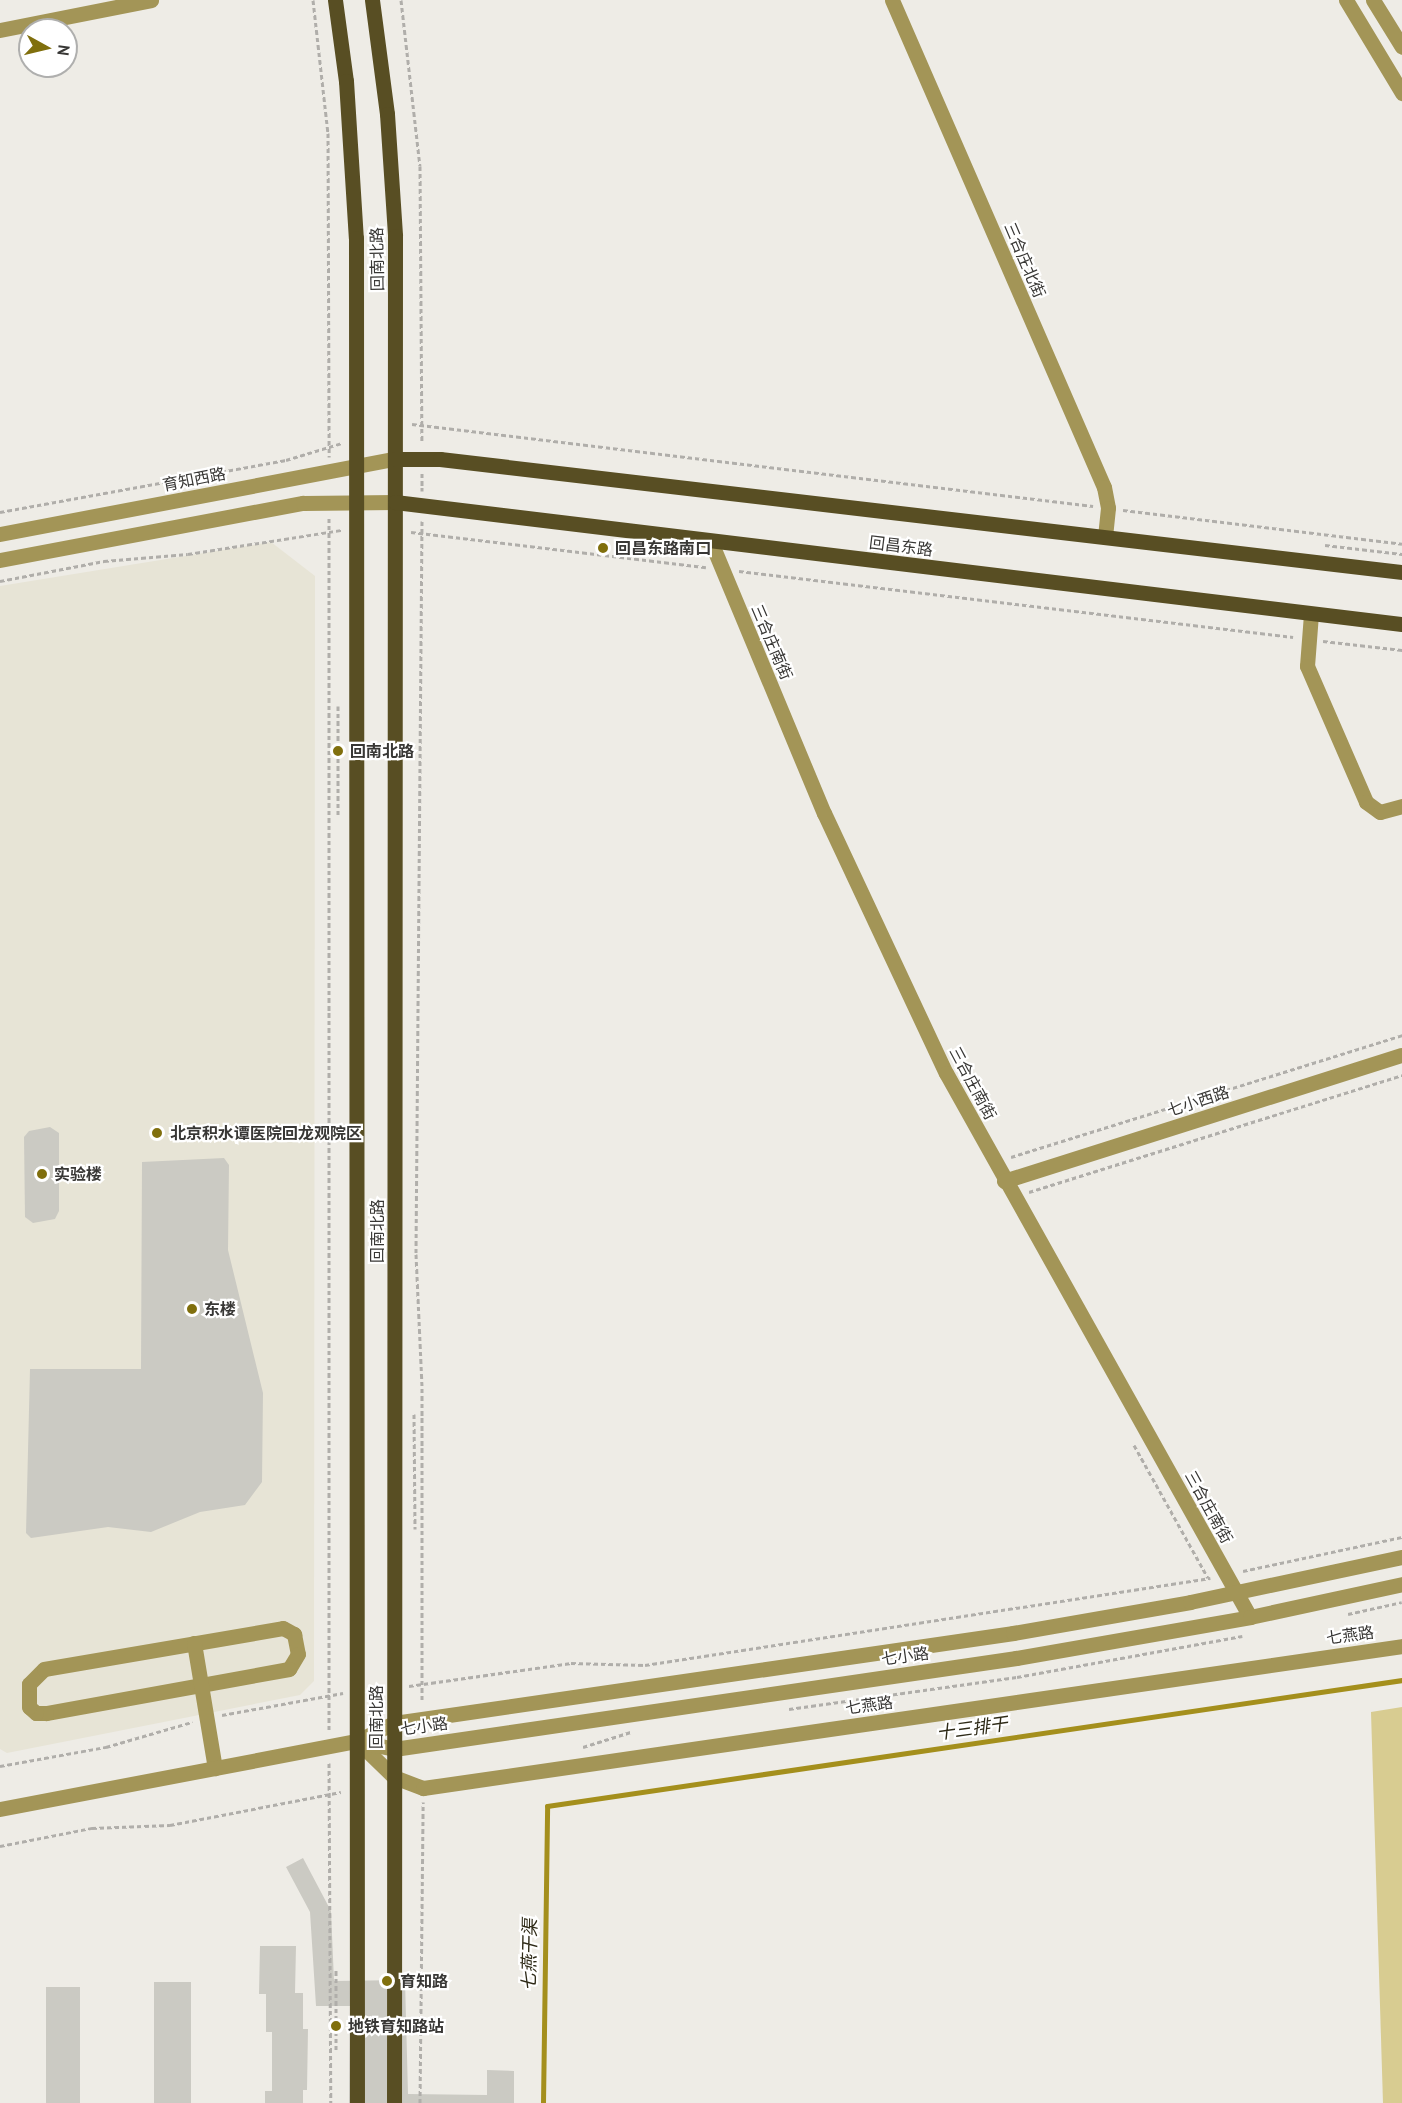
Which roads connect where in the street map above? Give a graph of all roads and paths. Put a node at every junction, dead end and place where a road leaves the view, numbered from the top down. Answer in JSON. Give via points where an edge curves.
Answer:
{"nodes":[{"id":1,"x":151,"y":0,"type":"edge"},
{"id":2,"x":313,"y":0,"type":"edge"},
{"id":3,"x":335,"y":0,"type":"edge"},
{"id":4,"x":372,"y":0,"type":"edge"},
{"id":5,"x":401,"y":0,"type":"edge"},
{"id":6,"x":892,"y":0,"type":"edge"},
{"id":7,"x":1346,"y":0,"type":"edge"},
{"id":8,"x":1373,"y":0,"type":"edge"},
{"id":9,"x":0,"y":30,"type":"edge"},
{"id":10,"x":1402,"y":47,"type":"edge"},
{"id":11,"x":1402,"y":93,"type":"edge"},
{"id":12,"x":422,"y":420,"type":"dead end"},
{"id":13,"x":329,"y":426,"type":"dead end"},
{"id":14,"x":450,"y":428,"type":"dead end"},
{"id":15,"x":298,"y":458,"type":"dead end"},
{"id":16,"x":395,"y":459,"type":"junction"},
{"id":17,"x":357,"y":467,"type":"junction"},
{"id":18,"x":356,"y":501,"type":"junction"},
{"id":19,"x":395,"y":502,"type":"junction"},
{"id":20,"x":1108,"y":508,"type":"junction"},
{"id":21,"x":0,"y":512,"type":"edge"},
{"id":22,"x":0,"y":534,"type":"edge"},
{"id":23,"x":292,"y":537,"type":"dead end"},
{"id":24,"x":453,"y":537,"type":"dead end"},
{"id":25,"x":1105,"y":537,"type":"junction"},
{"id":26,"x":711,"y":542,"type":"junction"},
{"id":27,"x":1402,"y":544,"type":"edge"},
{"id":28,"x":1325,"y":545,"type":"dead end"},
{"id":29,"x":596,"y":547,"type":"dead end"},
{"id":30,"x":609,"y":549,"type":"dead end"},
{"id":31,"x":1402,"y":554,"type":"edge"},
{"id":32,"x":422,"y":556,"type":"dead end"},
{"id":33,"x":0,"y":560,"type":"edge"},
{"id":34,"x":329,"y":562,"type":"dead end"},
{"id":35,"x":723,"y":569,"type":"junction"},
{"id":36,"x":1402,"y":572,"type":"edge"},
{"id":37,"x":0,"y":581,"type":"edge"},
{"id":38,"x":1311,"y":614,"type":"junction"},
{"id":39,"x":1402,"y":624,"type":"edge"},
{"id":40,"x":1308,"y":639,"type":"junction"},
{"id":41,"x":1402,"y":650,"type":"edge"},
{"id":42,"x":338,"y":706,"type":"dead end"},
{"id":43,"x":1402,"y":806,"type":"edge"},
{"id":44,"x":338,"y":815,"type":"dead end"},
{"id":45,"x":1402,"y":1035,"type":"edge"},
{"id":46,"x":1402,"y":1055,"type":"edge"},
{"id":47,"x":1402,"y":1075,"type":"edge"},
{"id":48,"x":1026,"y":1152,"type":"dead end"},
{"id":49,"x":1004,"y":1181,"type":"junction"},
{"id":50,"x":1043,"y":1188,"type":"dead end"},
{"id":51,"x":414,"y":1414,"type":"dead end"},
{"id":52,"x":415,"y":1529,"type":"dead end"},
{"id":53,"x":1402,"y":1537,"type":"edge"},
{"id":54,"x":1192,"y":1552,"type":"dead end"},
{"id":55,"x":1402,"y":1557,"type":"edge"},
{"id":56,"x":1260,"y":1567,"type":"dead end"},
{"id":57,"x":1208,"y":1578,"type":"dead end"},
{"id":58,"x":1175,"y":1584,"type":"dead end"},
{"id":59,"x":1402,"y":1584,"type":"edge"},
{"id":60,"x":1236,"y":1593,"type":"junction"},
{"id":61,"x":1250,"y":1617,"type":"junction"},
{"id":62,"x":1251,"y":1635,"type":"dead end"},
{"id":63,"x":197,"y":1642,"type":"junction"},
{"id":64,"x":1402,"y":1646,"type":"edge"},
{"id":65,"x":422,"y":1676,"type":"dead end"},
{"id":66,"x":446,"y":1681,"type":"dead end"},
{"id":67,"x":203,"y":1684,"type":"junction"},
{"id":68,"x":329,"y":1687,"type":"dead end"},
{"id":69,"x":307,"y":1699,"type":"dead end"},
{"id":70,"x":786,"y":1710,"type":"dead end"},
{"id":71,"x":209,"y":1718,"type":"junction"},
{"id":72,"x":394,"y":1723,"type":"junction"},
{"id":73,"x":636,"y":1731,"type":"dead end"},
{"id":74,"x":357,"y":1741,"type":"junction"},
{"id":75,"x":578,"y":1748,"type":"dead end"},
{"id":76,"x":394,"y":1749,"type":"junction"},
{"id":77,"x":0,"y":1766,"type":"edge"},
{"id":78,"x":217,"y":1768,"type":"junction"},
{"id":79,"x":394,"y":1777,"type":"junction"},
{"id":80,"x":309,"y":1799,"type":"dead end"},
{"id":81,"x":0,"y":1809,"type":"edge"},
{"id":82,"x":329,"y":1815,"type":"dead end"},
{"id":83,"x":423,"y":1816,"type":"dead end"},
{"id":84,"x":0,"y":1846,"type":"edge"},
{"id":85,"x":336,"y":1968,"type":"dead end"},
{"id":86,"x":336,"y":2050,"type":"dead end"},
{"id":87,"x":331,"y":2103,"type":"edge"},
{"id":88,"x":357,"y":2103,"type":"edge"},
{"id":89,"x":394,"y":2103,"type":"edge"},
{"id":90,"x":420,"y":2103,"type":"edge"}],
"edges":[{"from":1,"to":9,"type":"street"},
{"from":2,"to":13,"type":"path","via":[[328,133]]},
{"from":3,"to":17,"type":"main road","name":"回南北路","via":[[346,81],[356,227]]},
{"from":4,"to":16,"type":"main road","name":"回南北路","via":[[387,114],[395,236]]},
{"from":5,"to":12,"type":"path","via":[[420,166]]},
{"from":6,"to":20,"type":"street","name":"三合庄北街","via":[[1104,487]]},
{"from":7,"to":11,"type":"street"},
{"from":8,"to":10,"type":"street"},
{"from":14,"to":20,"type":"path"},
{"from":15,"to":21,"type":"path"},
{"from":16,"to":17,"type":"street","name":"育知西路"},
{"from":16,"to":19,"type":"main road","name":"回南北路"},
{"from":16,"to":25,"type":"main road","name":"回昌东路","via":[[440,459]]},
{"from":17,"to":18,"type":"main road","name":"回南北路"},
{"from":17,"to":22,"type":"street","name":"育知西路"},
{"from":18,"to":19,"type":"street"},
{"from":18,"to":33,"type":"street","via":[[303,503]]},
{"from":18,"to":74,"type":"main road","name":"回南北路"},
{"from":19,"to":26,"type":"main road","name":"回昌东路"},
{"from":19,"to":72,"type":"main road","name":"回南北路"},
{"from":20,"to":25,"type":"street","name":"三合庄北街"},
{"from":20,"to":27,"type":"path"},
{"from":23,"to":37,"type":"path","via":[[188,554],[104,561]]},
{"from":24,"to":35,"type":"path"},
{"from":25,"to":36,"type":"main road","name":"回昌东路"},
{"from":26,"to":35,"type":"street","name":"三合庄南街"},
{"from":26,"to":38,"type":"main road","name":"回昌东路"},
{"from":28,"to":31,"type":"path"},
{"from":29,"to":30,"type":"path"},
{"from":32,"to":65,"type":"path","via":[[416,1254],[422,1388]]},
{"from":34,"to":68,"type":"path"},
{"from":35,"to":40,"type":"path"},
{"from":35,"to":49,"type":"street","name":"三合庄南街","via":[[824,813],[887,951]]},
{"from":38,"to":39,"type":"main road","name":"回昌东路"},
{"from":38,"to":40,"type":"street"},
{"from":40,"to":41,"type":"path"},
{"from":40,"to":43,"type":"street","via":[[1307,666],[1366,802],[1380,812]]},
{"from":42,"to":44,"type":"path"},
{"from":45,"to":48,"type":"path"},
{"from":46,"to":49,"type":"street","name":"七小西路"},
{"from":47,"to":50,"type":"path"},
{"from":49,"to":60,"type":"street","name":"三合庄南街"},
{"from":51,"to":52,"type":"path"},
{"from":53,"to":56,"type":"path"},
{"from":54,"to":57,"type":"path"},
{"from":55,"to":60,"type":"street","name":"七小路"},
{"from":58,"to":66,"type":"path","via":[[645,1665],[570,1663]]},
{"from":59,"to":61,"type":"street","name":"七小路"},
{"from":60,"to":61,"type":"street","name":"三合庄南街"},
{"from":60,"to":72,"type":"street","name":"七小路","via":[[1013,1633]]},
{"from":61,"to":76,"type":"street","name":"七小路","via":[[1016,1658]]},
{"from":62,"to":70,"type":"path","via":[[1017,1677]]},
{"from":63,"to":67,"type":"street"},
{"from":63,"to":67,"type":"street","via":[[283,1628],[293,1632],[296,1645],[297,1657],[289,1669]]},
{"from":63,"to":67,"type":"street","via":[[44,1669],[32,1679],[27,1701],[32,1711],[46,1713]]},
{"from":64,"to":79,"type":"street","name":"七燕路","via":[[423,1788]]},
{"from":67,"to":71,"type":"street"},
{"from":69,"to":71,"type":"path"},
{"from":71,"to":77,"type":"path","via":[[106,1747]]},
{"from":71,"to":78,"type":"street"},
{"from":72,"to":74,"type":"street","name":"七小路"},
{"from":72,"to":76,"type":"main road","name":"回南北路"},
{"from":73,"to":75,"type":"path"},
{"from":74,"to":76,"type":"street","name":"七小路"},
{"from":74,"to":78,"type":"street"},
{"from":74,"to":79,"type":"street","name":"七燕路"},
{"from":74,"to":88,"type":"main road","name":"回南北路"},
{"from":76,"to":79,"type":"main road","name":"回南北路"},
{"from":78,"to":81,"type":"street"},
{"from":79,"to":89,"type":"main road","name":"回南北路"},
{"from":80,"to":84,"type":"path","via":[[170,1825],[92,1828]]},
{"from":82,"to":87,"type":"path"},
{"from":83,"to":90,"type":"path"},
{"from":85,"to":86,"type":"path"}]}
